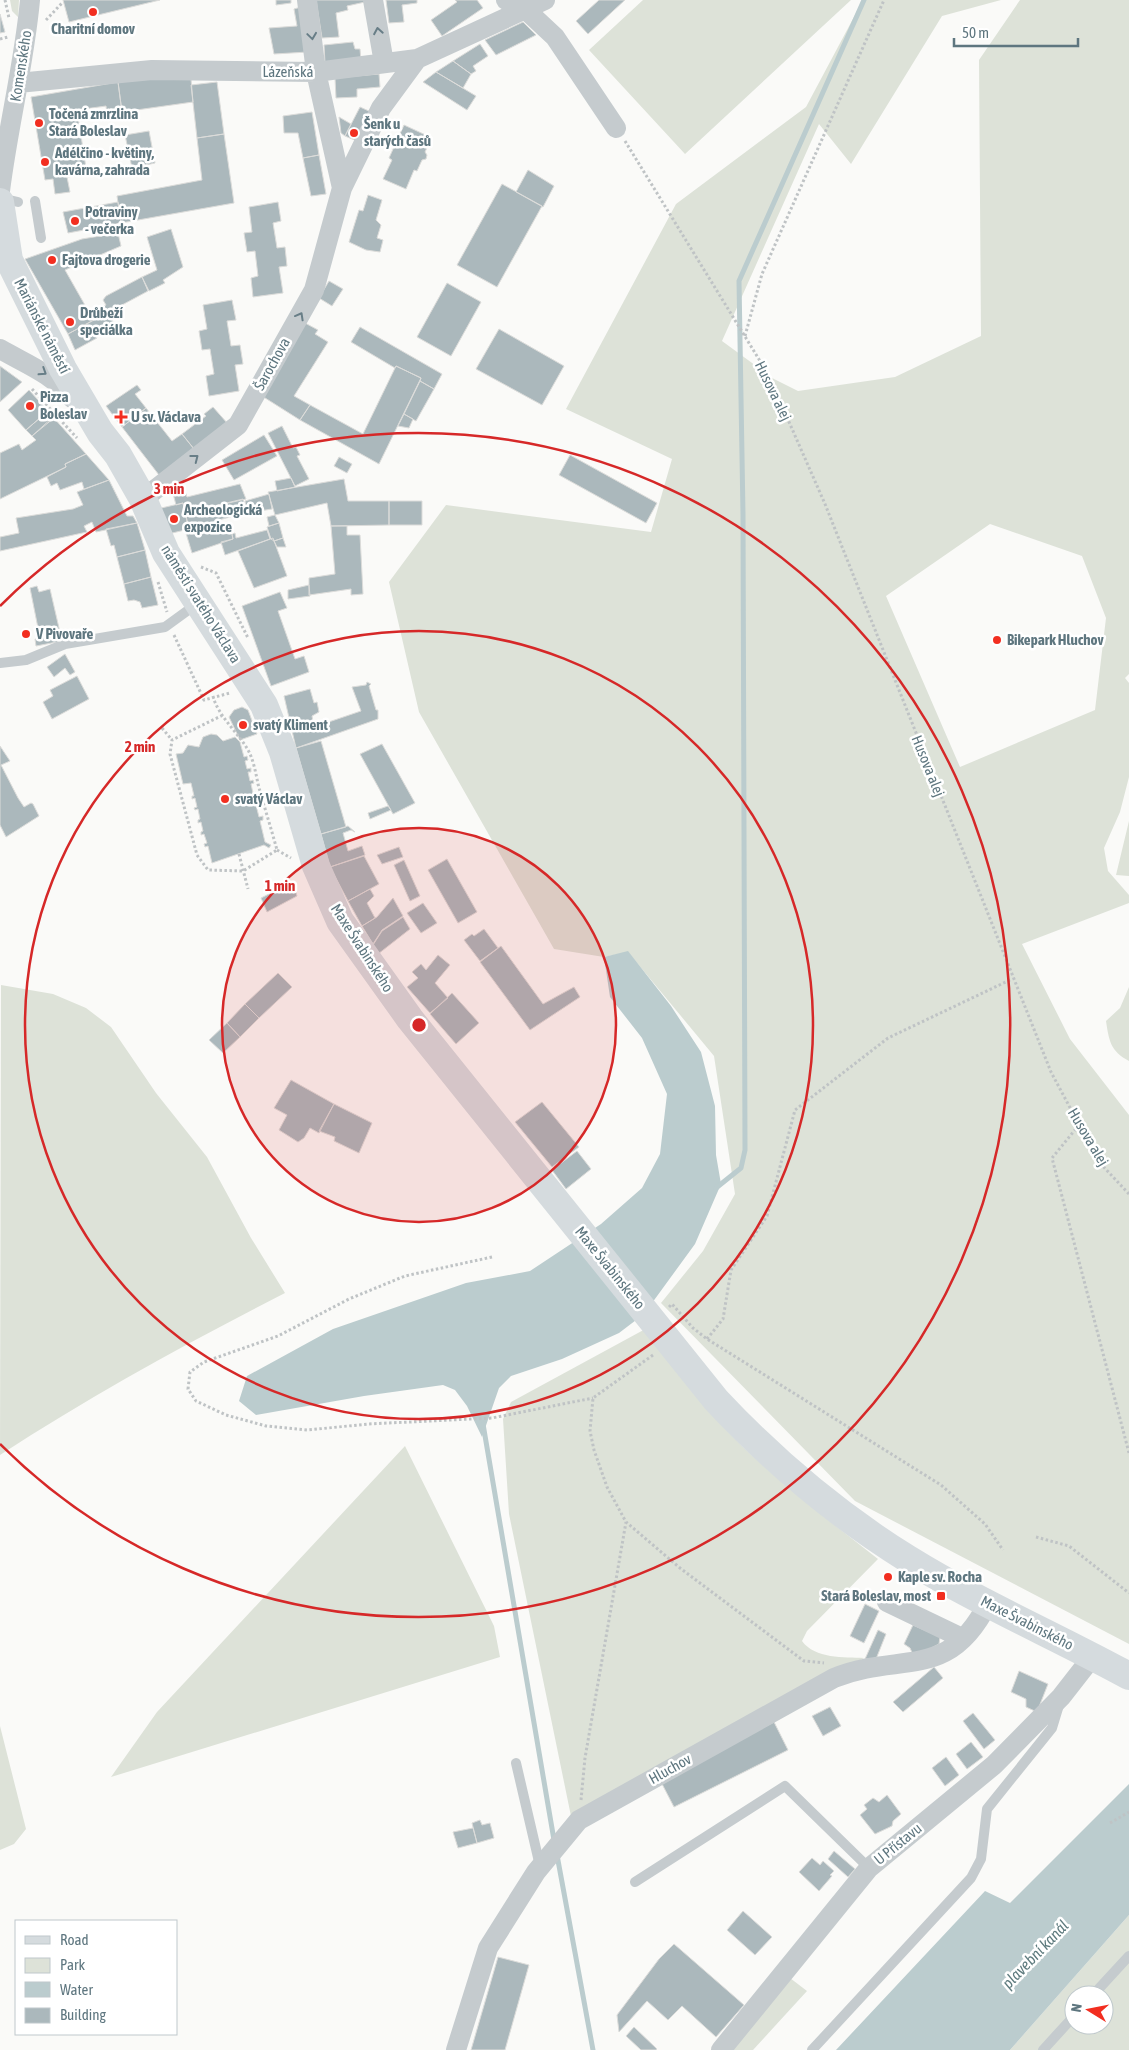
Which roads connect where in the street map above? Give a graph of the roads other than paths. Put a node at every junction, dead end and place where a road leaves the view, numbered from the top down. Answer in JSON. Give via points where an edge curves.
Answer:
{"nodes":[{"id":1,"x":30,"y":0,"type":"edge"},
{"id":2,"x":307,"y":0,"type":"edge"},
{"id":3,"x":373,"y":0,"type":"edge"},
{"id":4,"x":506,"y":0,"type":"edge"},
{"id":5,"x":545,"y":0,"type":"edge"},
{"id":6,"x":525,"y":9,"type":"junction"},
{"id":7,"x":417,"y":59,"type":"junction"},
{"id":8,"x":384,"y":63,"type":"junction"},
{"id":9,"x":316,"y":72,"type":"junction"},
{"id":10,"x":11,"y":96,"type":"edge"},
{"id":11,"x":616,"y":128,"type":"road end"},
{"id":12,"x":342,"y":188,"type":"junction"},
{"id":13,"x":0,"y":191,"type":"edge"},
{"id":14,"x":6,"y":201,"type":"edge"},
{"id":15,"x":34,"y":201,"type":"dead end"},
{"id":16,"x":41,"y":238,"type":"dead end"},
{"id":17,"x":0,"y":350,"type":"edge"},
{"id":18,"x":92,"y":439,"type":"junction"},
{"id":19,"x":143,"y":499,"type":"junction"},
{"id":20,"x":198,"y":602,"type":"junction"},
{"id":21,"x":0,"y":663,"type":"edge"},
{"id":22,"x":264,"y":705,"type":"joint"},
{"id":23,"x":886,"y":1602,"type":"dead end"},
{"id":24,"x":988,"y":1603,"type":"junction"},
{"id":25,"x":962,"y":1638,"type":"junction"},
{"id":26,"x":1093,"y":1656,"type":"junction"},
{"id":27,"x":1129,"y":1676,"type":"edge"},
{"id":28,"x":1061,"y":1697,"type":"junction"},
{"id":29,"x":516,"y":1763,"type":"dead end"},
{"id":30,"x":540,"y":1867,"type":"junction"},
{"id":31,"x":869,"y":1868,"type":"junction"},
{"id":32,"x":635,"y":1882,"type":"dead end"},
{"id":33,"x":1129,"y":1956,"type":"edge"},
{"id":34,"x":1102,"y":1985,"type":"edge"},
{"id":35,"x":1064,"y":2027,"type":"edge"},
{"id":36,"x":456,"y":2050,"type":"edge"},
{"id":37,"x":721,"y":2050,"type":"edge"},
{"id":38,"x":812,"y":2050,"type":"edge"},
{"id":39,"x":1043,"y":2050,"type":"edge"}],
"edges":[{"from":1,"to":10,"type":"street","name":"Komenského","via":[[26,46]]},
{"from":2,"to":9,"type":"street","name":"Šarochova","one_way":true},
{"from":8,"to":3,"type":"street","one_way":true},
{"from":4,"to":6,"type":"street"},
{"from":5,"to":6,"type":"street","name":"Lázeňská"},
{"from":6,"to":7,"type":"street","name":"Lázeňská"},
{"from":6,"to":11,"type":"street","via":[[555,37]]},
{"from":7,"to":8,"type":"street","name":"Lázeňská"},
{"from":7,"to":12,"type":"street","name":"Šarochova","via":[[381,108]]},
{"from":8,"to":9,"type":"street","name":"Lázeňská"},
{"from":9,"to":10,"type":"street","name":"Lázeňská","via":[[152,70]]},
{"from":9,"to":12,"type":"street","name":"Šarochova"},
{"from":10,"to":13,"type":"street","name":"Komenského"},
{"from":19,"to":12,"type":"street","name":"Šarochova","one_way":true,"via":[[238,425],[314,290]]},
{"from":14,"to":18,"type":"main road","name":"Mariánské náměstí","via":[[9,260],[63,369]]},
{"from":15,"to":16,"type":"lane"},
{"from":17,"to":18,"type":"street","name":"Mariánské náměstí","one_way":true,"via":[[59,382]]},
{"from":18,"to":19,"type":"main road","via":[[118,455]]},
{"from":19,"to":20,"type":"main road","name":"náměstí svatého Václava","via":[[166,553]]},
{"from":20,"to":21,"type":"lane","via":[[165,627],[65,644],[26,660]]},
{"from":20,"to":22,"type":"main road","name":"náměstí svatého Václava"},
{"from":22,"to":24,"type":"main road","name":"Maxe Švabinského","via":[[283,752],[316,866],[340,920],[410,1019],[536,1177],[716,1400],[751,1436],[826,1503],[909,1560]]},
{"from":23,"to":25,"type":"street"},
{"from":24,"to":25,"type":"street","name":"Hluchov","via":[[978,1622]]},
{"from":24,"to":26,"type":"main road","name":"Maxe Švabinského"},
{"from":25,"to":30,"type":"street","name":"Hluchov","via":[[946,1654],[922,1662],[867,1667],[834,1678],[579,1820]]},
{"from":26,"to":27,"type":"main road","name":"Maxe Švabinského"},
{"from":26,"to":28,"type":"street","name":"U Přístavu"},
{"from":28,"to":31,"type":"street","name":"U Přístavu","via":[[994,1765]]},
{"from":28,"to":38,"type":"lane","via":[[1052,1728],[987,1810],[981,1859],[971,1878]]},
{"from":29,"to":30,"type":"lane"},
{"from":30,"to":36,"type":"street","name":"Hluchov","via":[[488,1948]]},
{"from":31,"to":32,"type":"lane","via":[[785,1786]]},
{"from":31,"to":37,"type":"street","name":"U Přístavu"},
{"from":33,"to":34,"type":"lane"},
{"from":35,"to":39,"type":"lane"}]}
